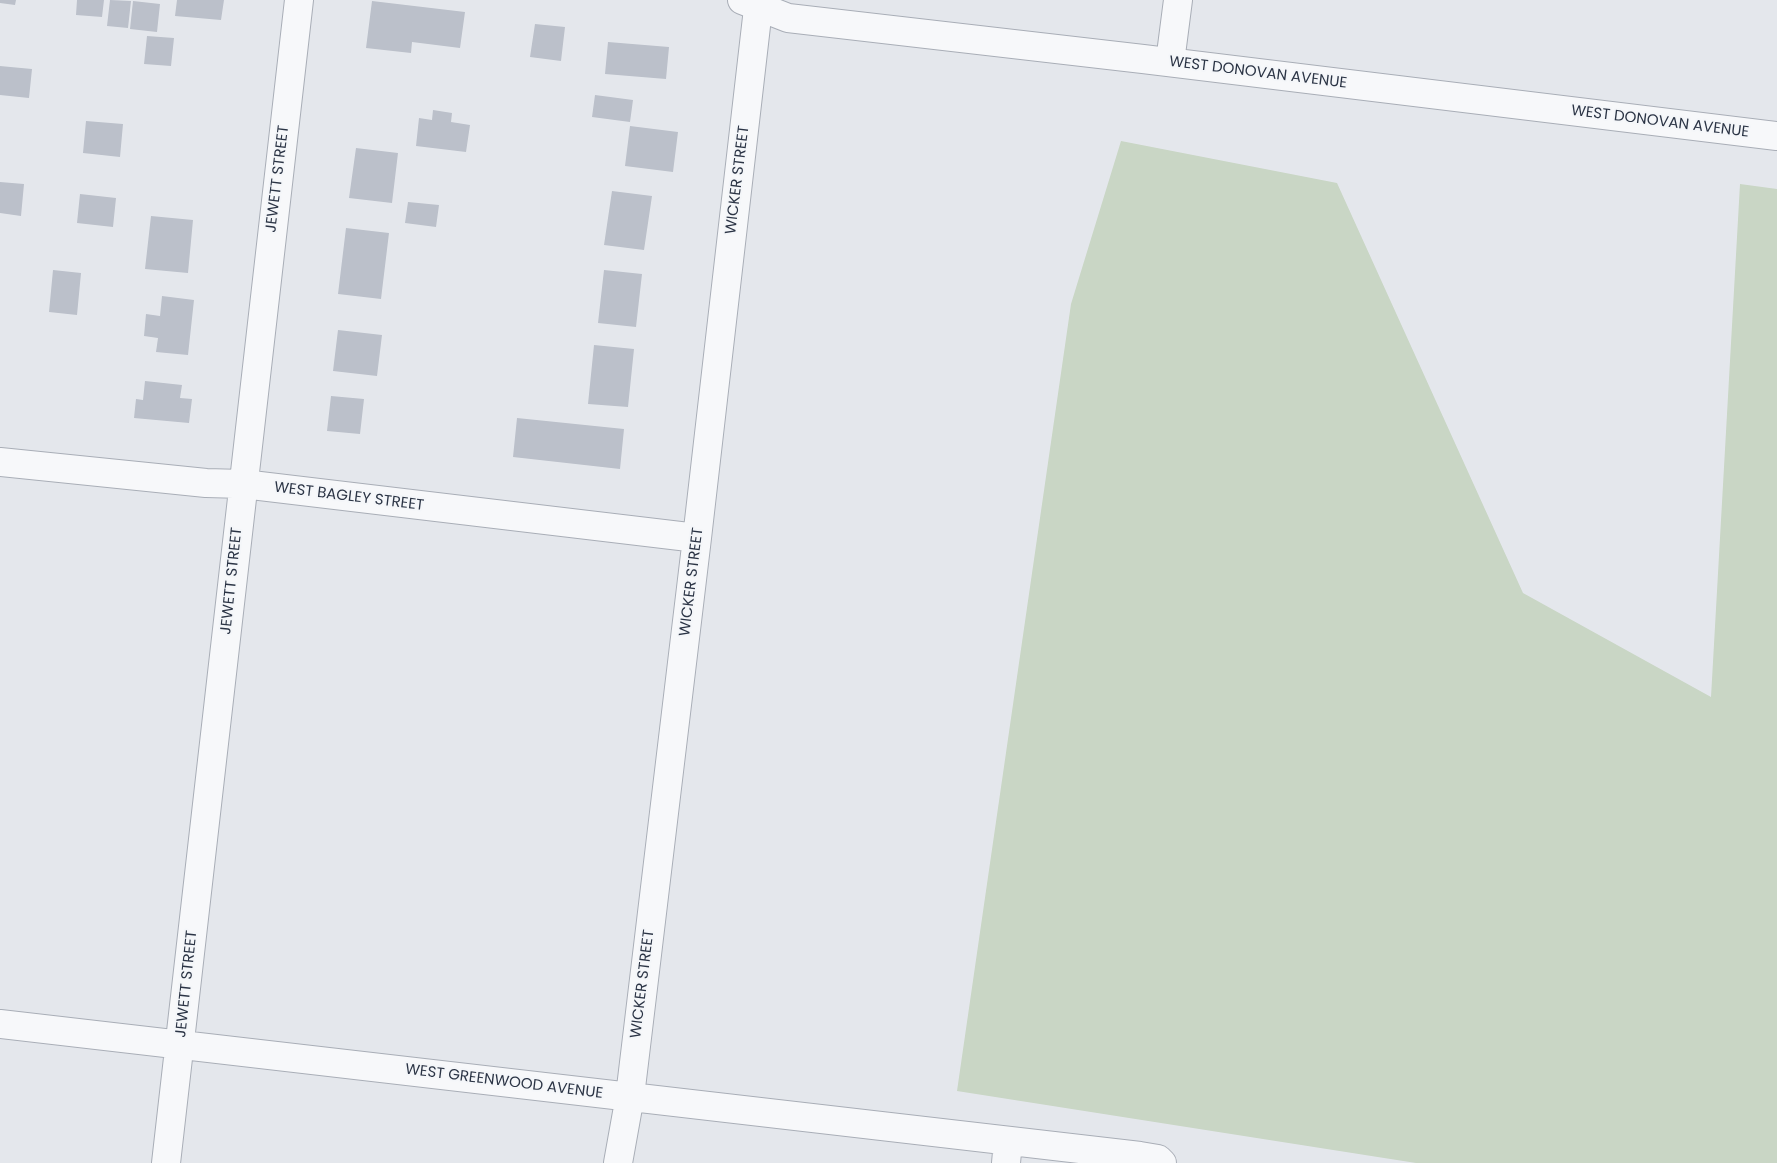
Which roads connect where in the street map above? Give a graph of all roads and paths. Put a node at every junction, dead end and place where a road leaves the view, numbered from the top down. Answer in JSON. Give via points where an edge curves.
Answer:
{"nodes":[{"id":1,"x":299,"y":0,"type":"edge"},
{"id":2,"x":1178,"y":0,"type":"edge"},
{"id":3,"x":753,"y":2,"type":"edge"},
{"id":4,"x":1170,"y":62,"type":"junction"},
{"id":5,"x":1777,"y":136,"type":"edge"},
{"id":6,"x":0,"y":462,"type":"edge"},
{"id":7,"x":243,"y":484,"type":"junction"},
{"id":8,"x":698,"y":538,"type":"junction"},
{"id":9,"x":0,"y":1024,"type":"edge"},
{"id":10,"x":180,"y":1045,"type":"junction"},
{"id":11,"x":630,"y":1096,"type":"junction"},
{"id":12,"x":1007,"y":1152,"type":"edge"},
{"id":13,"x":166,"y":1163,"type":"edge"},
{"id":14,"x":618,"y":1163,"type":"edge"},
{"id":15,"x":1162,"y":1163,"type":"edge"}],
"edges":[{"from":1,"to":7,"type":"street","name":"JEWETT STREET"},
{"from":2,"to":4,"type":"street"},
{"from":3,"to":4,"type":"street","name":"WEST DONOVAN AVENUE","via":[[788,18]]},
{"from":3,"to":8,"type":"street","name":"WICKER STREET"},
{"from":4,"to":5,"type":"street","name":"WEST DONOVAN AVENUE"},
{"from":6,"to":7,"type":"street","name":"WEST BAGLEY STREET"},
{"from":7,"to":8,"type":"street","name":"WEST BAGLEY STREET"},
{"from":7,"to":10,"type":"street","name":"JEWETT STREET"},
{"from":8,"to":11,"type":"street","name":"WICKER STREET"},
{"from":9,"to":10,"type":"street","name":"WEST GREENWOOD AVENUE"},
{"from":10,"to":11,"type":"street","name":"WEST GREENWOOD AVENUE"},
{"from":10,"to":13,"type":"street","name":"JEWETT STREET"},
{"from":11,"to":12,"type":"street","name":"WEST GREENWOOD AVENUE"},
{"from":11,"to":14,"type":"street","name":"WICKER STREET"},
{"from":12,"to":15,"type":"street","name":"WEST GREENWOOD AVENUE","via":[[1140,1156],[1158,1159]]}]}
